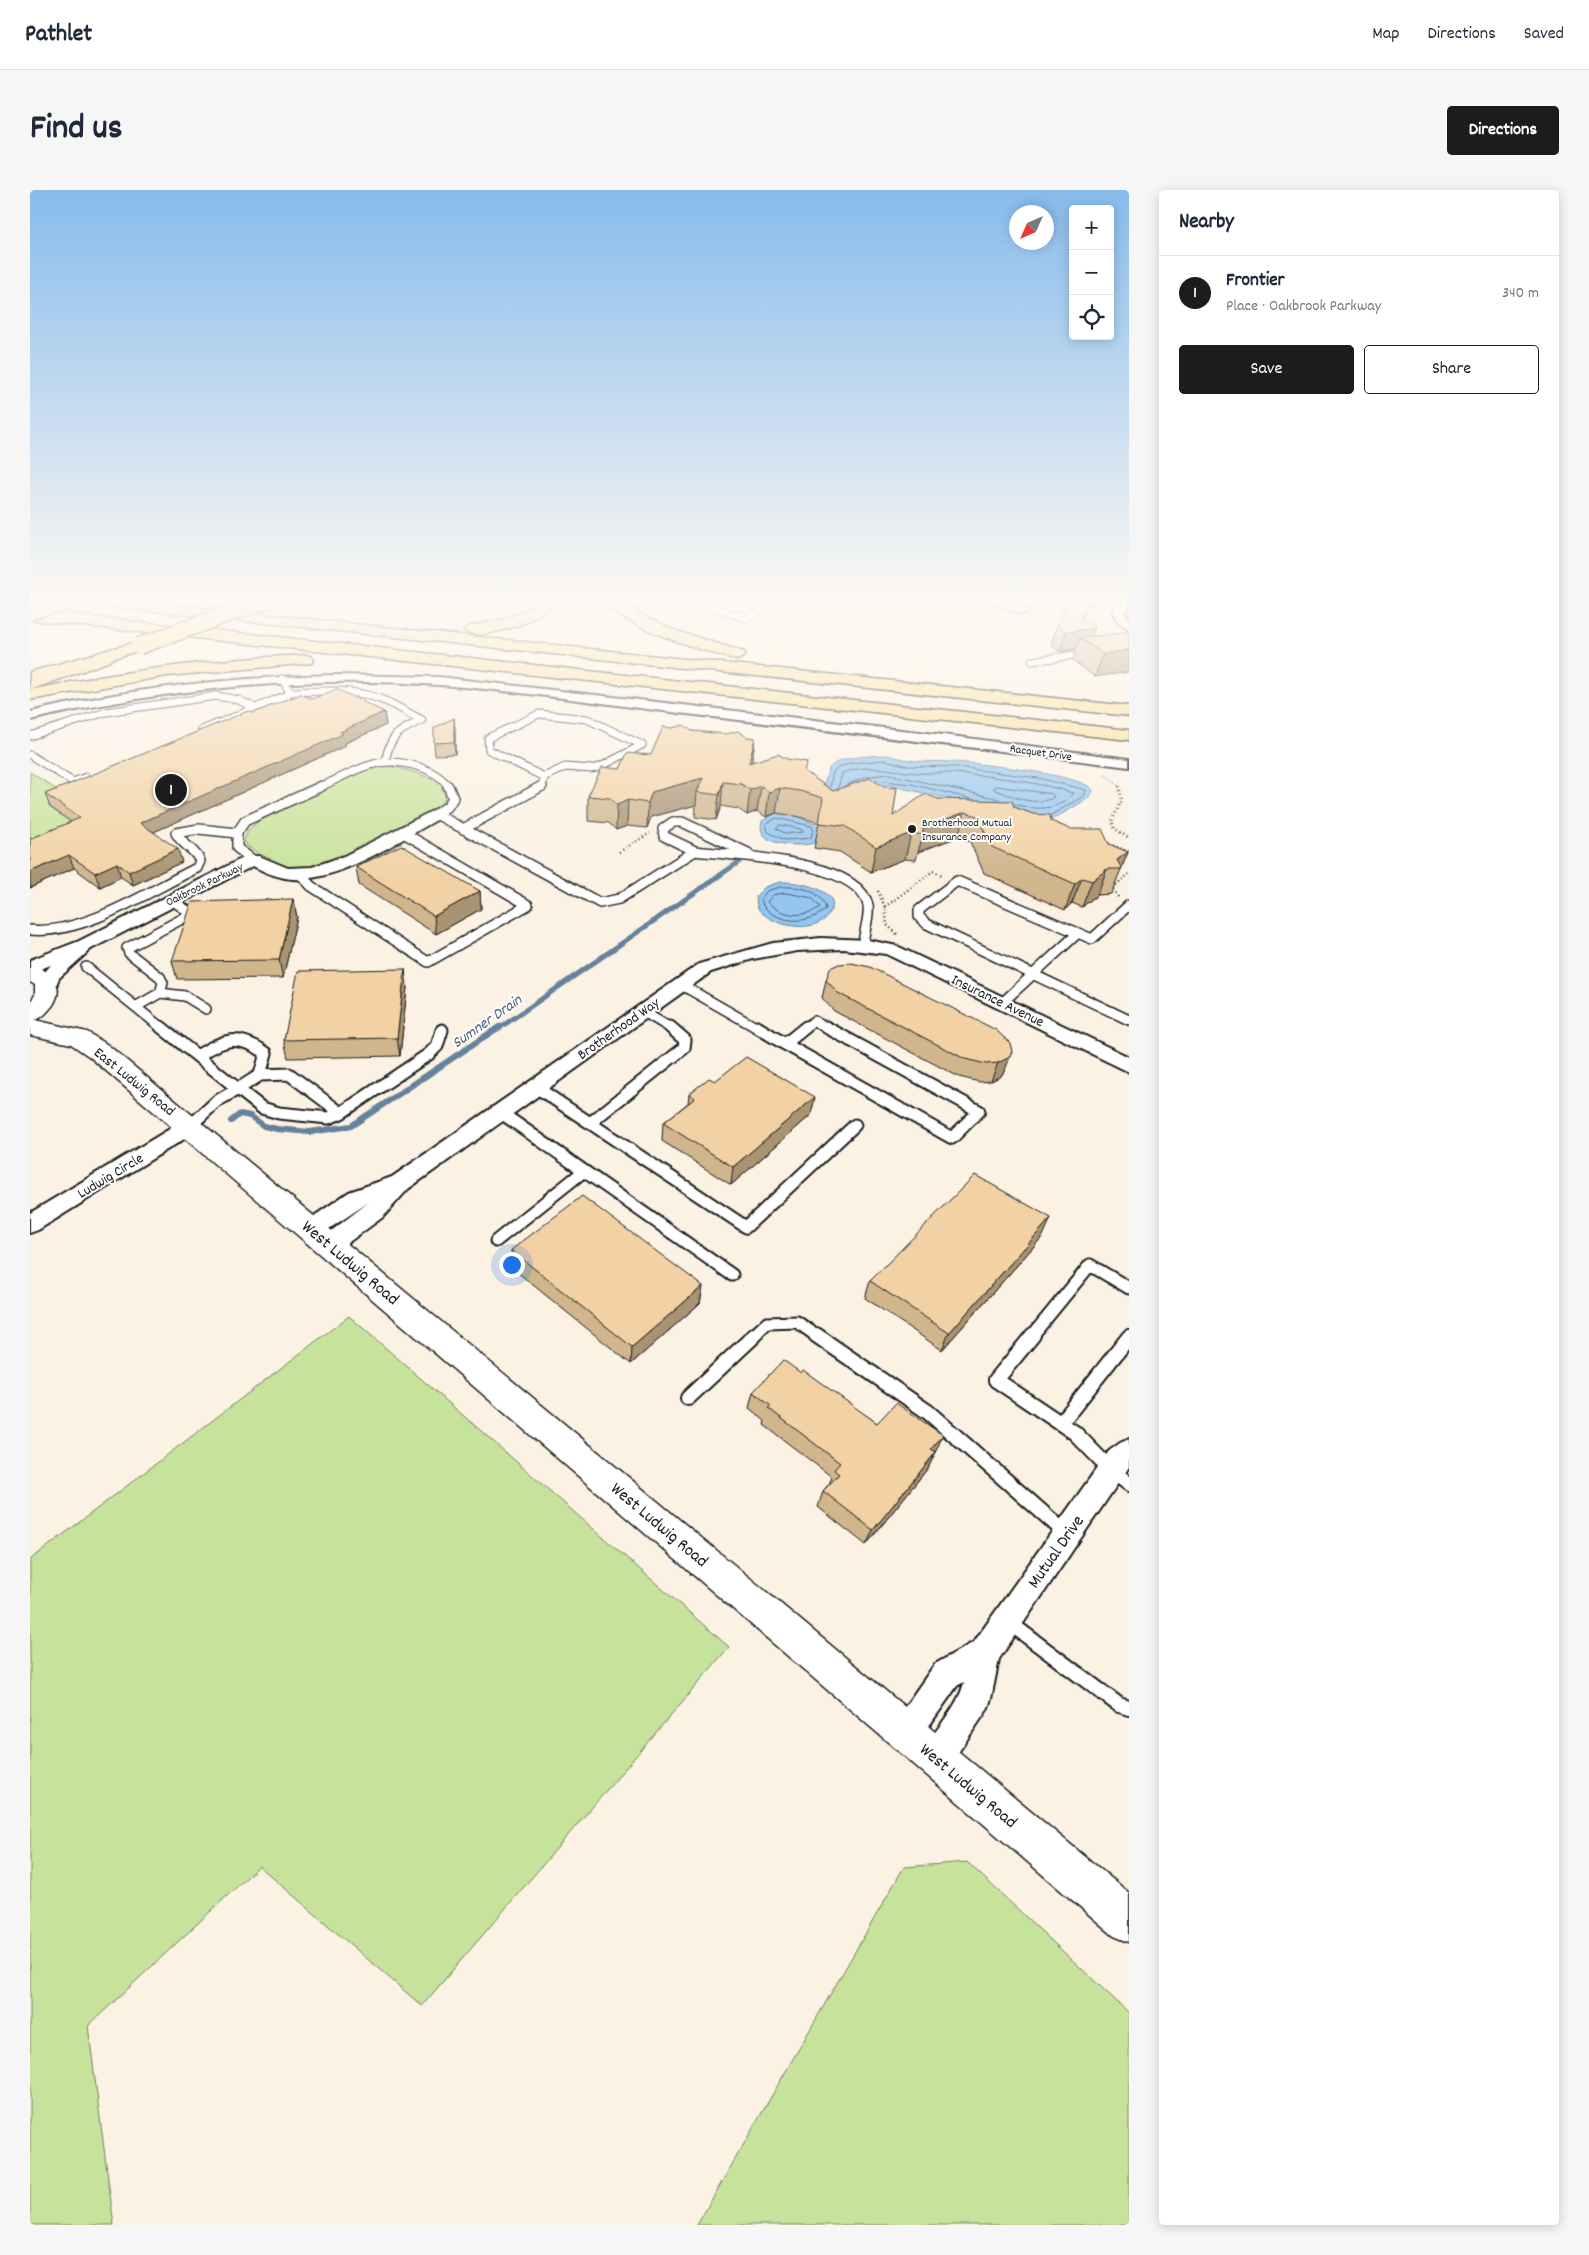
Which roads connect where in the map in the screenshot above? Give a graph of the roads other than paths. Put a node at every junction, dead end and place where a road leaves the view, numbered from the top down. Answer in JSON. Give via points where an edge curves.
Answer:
{"nodes":[{"id":1,"x":44,"y":692,"type":"edge"},
{"id":2,"x":143,"y":692,"type":"edge"},
{"id":3,"x":290,"y":692,"type":"edge"},
{"id":4,"x":348,"y":692,"type":"edge"},
{"id":5,"x":535,"y":692,"type":"edge"},
{"id":6,"x":734,"y":692,"type":"edge"},
{"id":7,"x":953,"y":692,"type":"edge"},
{"id":8,"x":30,"y":695,"type":"edge"},
{"id":9,"x":255,"y":708,"type":"junction"},
{"id":10,"x":1129,"y":711,"type":"edge"},
{"id":11,"x":30,"y":716,"type":"edge"},
{"id":12,"x":192,"y":734,"type":"edge"},
{"id":13,"x":1129,"y":735,"type":"edge"},
{"id":14,"x":30,"y":736,"type":"edge"},
{"id":15,"x":30,"y":755,"type":"edge"},
{"id":16,"x":385,"y":762,"type":"junction"},
{"id":17,"x":1129,"y":763,"type":"edge"},
{"id":18,"x":92,"y":775,"type":"edge"},
{"id":19,"x":544,"y":777,"type":"junction"},
{"id":20,"x":436,"y":814,"type":"junction"},
{"id":21,"x":463,"y":829,"type":"junction"},
{"id":22,"x":402,"y":832,"type":"junction"},
{"id":23,"x":237,"y":833,"type":"junction"},
{"id":24,"x":695,"y":851,"type":"junction"},
{"id":25,"x":758,"y":858,"type":"junction"},
{"id":26,"x":253,"y":860,"type":"junction"},
{"id":27,"x":301,"y":874,"type":"junction"},
{"id":28,"x":172,"y":900,"type":"junction"},
{"id":29,"x":1129,"y":905,"type":"edge"},
{"id":30,"x":208,"y":907,"type":"edge"},
{"id":31,"x":192,"y":914,"type":"junction"},
{"id":32,"x":30,"y":930,"type":"edge"},
{"id":33,"x":1076,"y":934,"type":"junction"},
{"id":34,"x":863,"y":943,"type":"junction"},
{"id":35,"x":85,"y":945,"type":"junction"},
{"id":36,"x":86,"y":966,"type":"dead end"},
{"id":37,"x":30,"y":967,"type":"edge"},
{"id":38,"x":1033,"y":975,"type":"junction"},
{"id":39,"x":680,"y":984,"type":"junction"},
{"id":40,"x":41,"y":985,"type":"edge"},
{"id":41,"x":160,"y":993,"type":"junction"},
{"id":42,"x":1002,"y":1002,"type":"junction"},
{"id":43,"x":137,"y":1006,"type":"junction"},
{"id":44,"x":206,"y":1008,"type":"dead end"},
{"id":45,"x":642,"y":1011,"type":"junction"},
{"id":46,"x":30,"y":1014,"type":"edge"},
{"id":47,"x":1129,"y":1020,"type":"edge"},
{"id":48,"x":30,"y":1026,"type":"edge"},
{"id":49,"x":442,"y":1030,"type":"dead end"},
{"id":50,"x":79,"y":1038,"type":"junction"},
{"id":51,"x":785,"y":1044,"type":"junction"},
{"id":52,"x":197,"y":1056,"type":"junction"},
{"id":53,"x":1129,"y":1065,"type":"edge"},
{"id":54,"x":260,"y":1075,"type":"junction"},
{"id":55,"x":536,"y":1087,"type":"junction"},
{"id":56,"x":238,"y":1089,"type":"junction"},
{"id":57,"x":500,"y":1112,"type":"junction"},
{"id":58,"x":341,"y":1113,"type":"junction"},
{"id":59,"x":590,"y":1123,"type":"junction"},
{"id":60,"x":855,"y":1125,"type":"dead end"},
{"id":61,"x":190,"y":1126,"type":"junction"},
{"id":62,"x":584,"y":1171,"type":"junction"},
{"id":63,"x":30,"y":1224,"type":"edge"},
{"id":64,"x":321,"y":1237,"type":"junction"},
{"id":65,"x":496,"y":1241,"type":"dead end"},
{"id":66,"x":732,"y":1275,"type":"dead end"},
{"id":67,"x":1129,"y":1288,"type":"edge"},
{"id":68,"x":1129,"y":1338,"type":"edge"},
{"id":69,"x":688,"y":1398,"type":"dead end"},
{"id":70,"x":1061,"y":1423,"type":"junction"},
{"id":71,"x":1123,"y":1468,"type":"edge"},
{"id":72,"x":1067,"y":1534,"type":"junction"},
{"id":73,"x":1006,"y":1621,"type":"junction"},
{"id":74,"x":985,"y":1653,"type":"junction"},
{"id":75,"x":1129,"y":1708,"type":"edge"},
{"id":76,"x":906,"y":1732,"type":"junction"},
{"id":77,"x":936,"y":1758,"type":"junction"},
{"id":78,"x":1129,"y":1921,"type":"edge"}],
"edges":[{"from":1,"to":8,"type":"main road"},
{"from":2,"to":11,"type":"street","name":"Racquet Drive"},
{"from":3,"to":9,"type":"lane"},
{"from":4,"to":16,"type":"lane","via":[[381,700],[422,720],[391,739]]},
{"from":5,"to":17,"type":"street","name":"Racquet Drive"},
{"from":6,"to":13,"type":"main road"},
{"from":7,"to":10,"type":"main road"},
{"from":9,"to":12,"type":"lane"},
{"from":9,"to":14,"type":"lane","via":[[239,700],[216,696],[106,712]]},
{"from":15,"to":18,"type":"lane","via":[[74,782]]},
{"from":16,"to":20,"type":"lane","via":[[418,767],[452,788],[451,804]]},
{"from":16,"to":23,"type":"lane","via":[[359,768],[246,821]]},
{"from":19,"to":19,"type":"lane","via":[[488,750],[488,738],[540,714],[587,719],[642,745],[600,767],[565,767]]},
{"from":19,"to":21,"type":"lane","via":[[542,788]]},
{"from":20,"to":21,"type":"lane"},
{"from":20,"to":22,"type":"street","name":"Oakbrook Parkway"},
{"from":21,"to":24,"type":"lane","via":[[600,903],[619,899]]},
{"from":22,"to":27,"type":"street","name":"Oakbrook Parkway","via":[[328,870]]},
{"from":22,"to":27,"type":"lane","via":[[528,905],[428,962],[311,886]]},
{"from":23,"to":26,"type":"lane","via":[[237,848]]},
{"from":23,"to":32,"type":"lane","via":[[199,828],[176,833],[179,840],[198,853],[200,861],[196,868],[80,924],[52,932]]},
{"from":24,"to":25,"type":"lane"},
{"from":24,"to":25,"type":"lane","via":[[664,836],[664,827],[682,822]]},
{"from":25,"to":34,"type":"lane","via":[[825,869],[846,878],[862,892],[868,906]]},
{"from":26,"to":27,"type":"street","name":"Oakbrook Parkway","via":[[278,872]]},
{"from":26,"to":28,"type":"street","name":"Oakbrook Parkway"},
{"from":28,"to":31,"type":"lane"},
{"from":28,"to":35,"type":"street","name":"Oakbrook Parkway"},
{"from":29,"to":33,"type":"lane","via":[[1092,939]]},
{"from":30,"to":31,"type":"lane"},
{"from":31,"to":41,"type":"lane","via":[[127,948],[128,953],[160,977],[163,983]]},
{"from":33,"to":38,"type":"lane"},
{"from":33,"to":38,"type":"lane","via":[[957,881],[919,910],[919,917],[927,924]]},
{"from":34,"to":39,"type":"street","name":"Brotherhood Way","via":[[811,944],[731,958],[705,968]]},
{"from":34,"to":42,"type":"street","name":"Insurance Avenue","via":[[913,959]]},
{"from":35,"to":37,"type":"street","name":"Oakbrook Parkway"},
{"from":35,"to":40,"type":"street","name":"Oakbrook Parkway"},
{"from":36,"to":43,"type":"lane"},
{"from":38,"to":42,"type":"lane"},
{"from":38,"to":47,"type":"lane"},
{"from":39,"to":45,"type":"street","name":"Brotherhood Way"},
{"from":39,"to":51,"type":"lane"},
{"from":40,"to":46,"type":"main road","via":[[41,1004]]},
{"from":40,"to":50,"type":"main road","name":"East Ludwig Road","via":[[59,1018]]},
{"from":41,"to":43,"type":"lane"},
{"from":41,"to":44,"type":"lane","via":[[191,996]]},
{"from":42,"to":53,"type":"street","name":"Insurance Avenue"},
{"from":43,"to":52,"type":"lane"},
{"from":45,"to":55,"type":"street","name":"Brotherhood Way"},
{"from":45,"to":59,"type":"lane","via":[[679,1033],[684,1040],[684,1048]]},
{"from":48,"to":50,"type":"main road","name":"East Ludwig Road"},
{"from":49,"to":58,"type":"lane","via":[[437,1046],[429,1054]]},
{"from":50,"to":61,"type":"main road","name":"East Ludwig Road"},
{"from":51,"to":51,"type":"lane","via":[[952,1138],[979,1112],[814,1021]]},
{"from":52,"to":54,"type":"lane","via":[[224,1040],[237,1037],[266,1053]]},
{"from":52,"to":56,"type":"lane"},
{"from":54,"to":56,"type":"lane"},
{"from":54,"to":58,"type":"lane","via":[[289,1074]]},
{"from":55,"to":57,"type":"street","name":"Brotherhood Way"},
{"from":55,"to":59,"type":"lane"},
{"from":56,"to":58,"type":"lane","via":[[262,1108],[279,1113],[329,1118]]},
{"from":56,"to":61,"type":"lane","via":[[217,1101]]},
{"from":57,"to":62,"type":"lane"},
{"from":57,"to":64,"type":"street","name":"Brotherhood Way","via":[[400,1183],[357,1198]]},
{"from":59,"to":60,"type":"lane","via":[[746,1227]]},
{"from":61,"to":63,"type":"street","name":"Ludwig Circle"},
{"from":61,"to":64,"type":"main road","name":"West Ludwig Road"},
{"from":62,"to":65,"type":"lane"},
{"from":62,"to":66,"type":"lane"},
{"from":64,"to":76,"type":"main road","name":"West Ludwig Road"},
{"from":67,"to":70,"type":"lane","via":[[1090,1265],[996,1380]]},
{"from":68,"to":70,"type":"lane"},
{"from":69,"to":72,"type":"lane","via":[[767,1323],[797,1322],[928,1412]]},
{"from":70,"to":71,"type":"lane"},
{"from":71,"to":72,"type":"street","name":"Mutual Drive"},
{"from":72,"to":73,"type":"street","name":"Mutual Drive"},
{"from":73,"to":74,"type":"street","name":"Mutual Drive"},
{"from":73,"to":75,"type":"lane","via":[[1119,1705]]},
{"from":74,"to":76,"type":"street","name":"Mutual Drive","via":[[946,1675]]},
{"from":74,"to":77,"type":"street","name":"Mutual Drive","via":[[976,1699]]},
{"from":76,"to":77,"type":"main road","name":"West Ludwig Road"},
{"from":77,"to":78,"type":"main road","name":"West Ludwig Road"}]}
